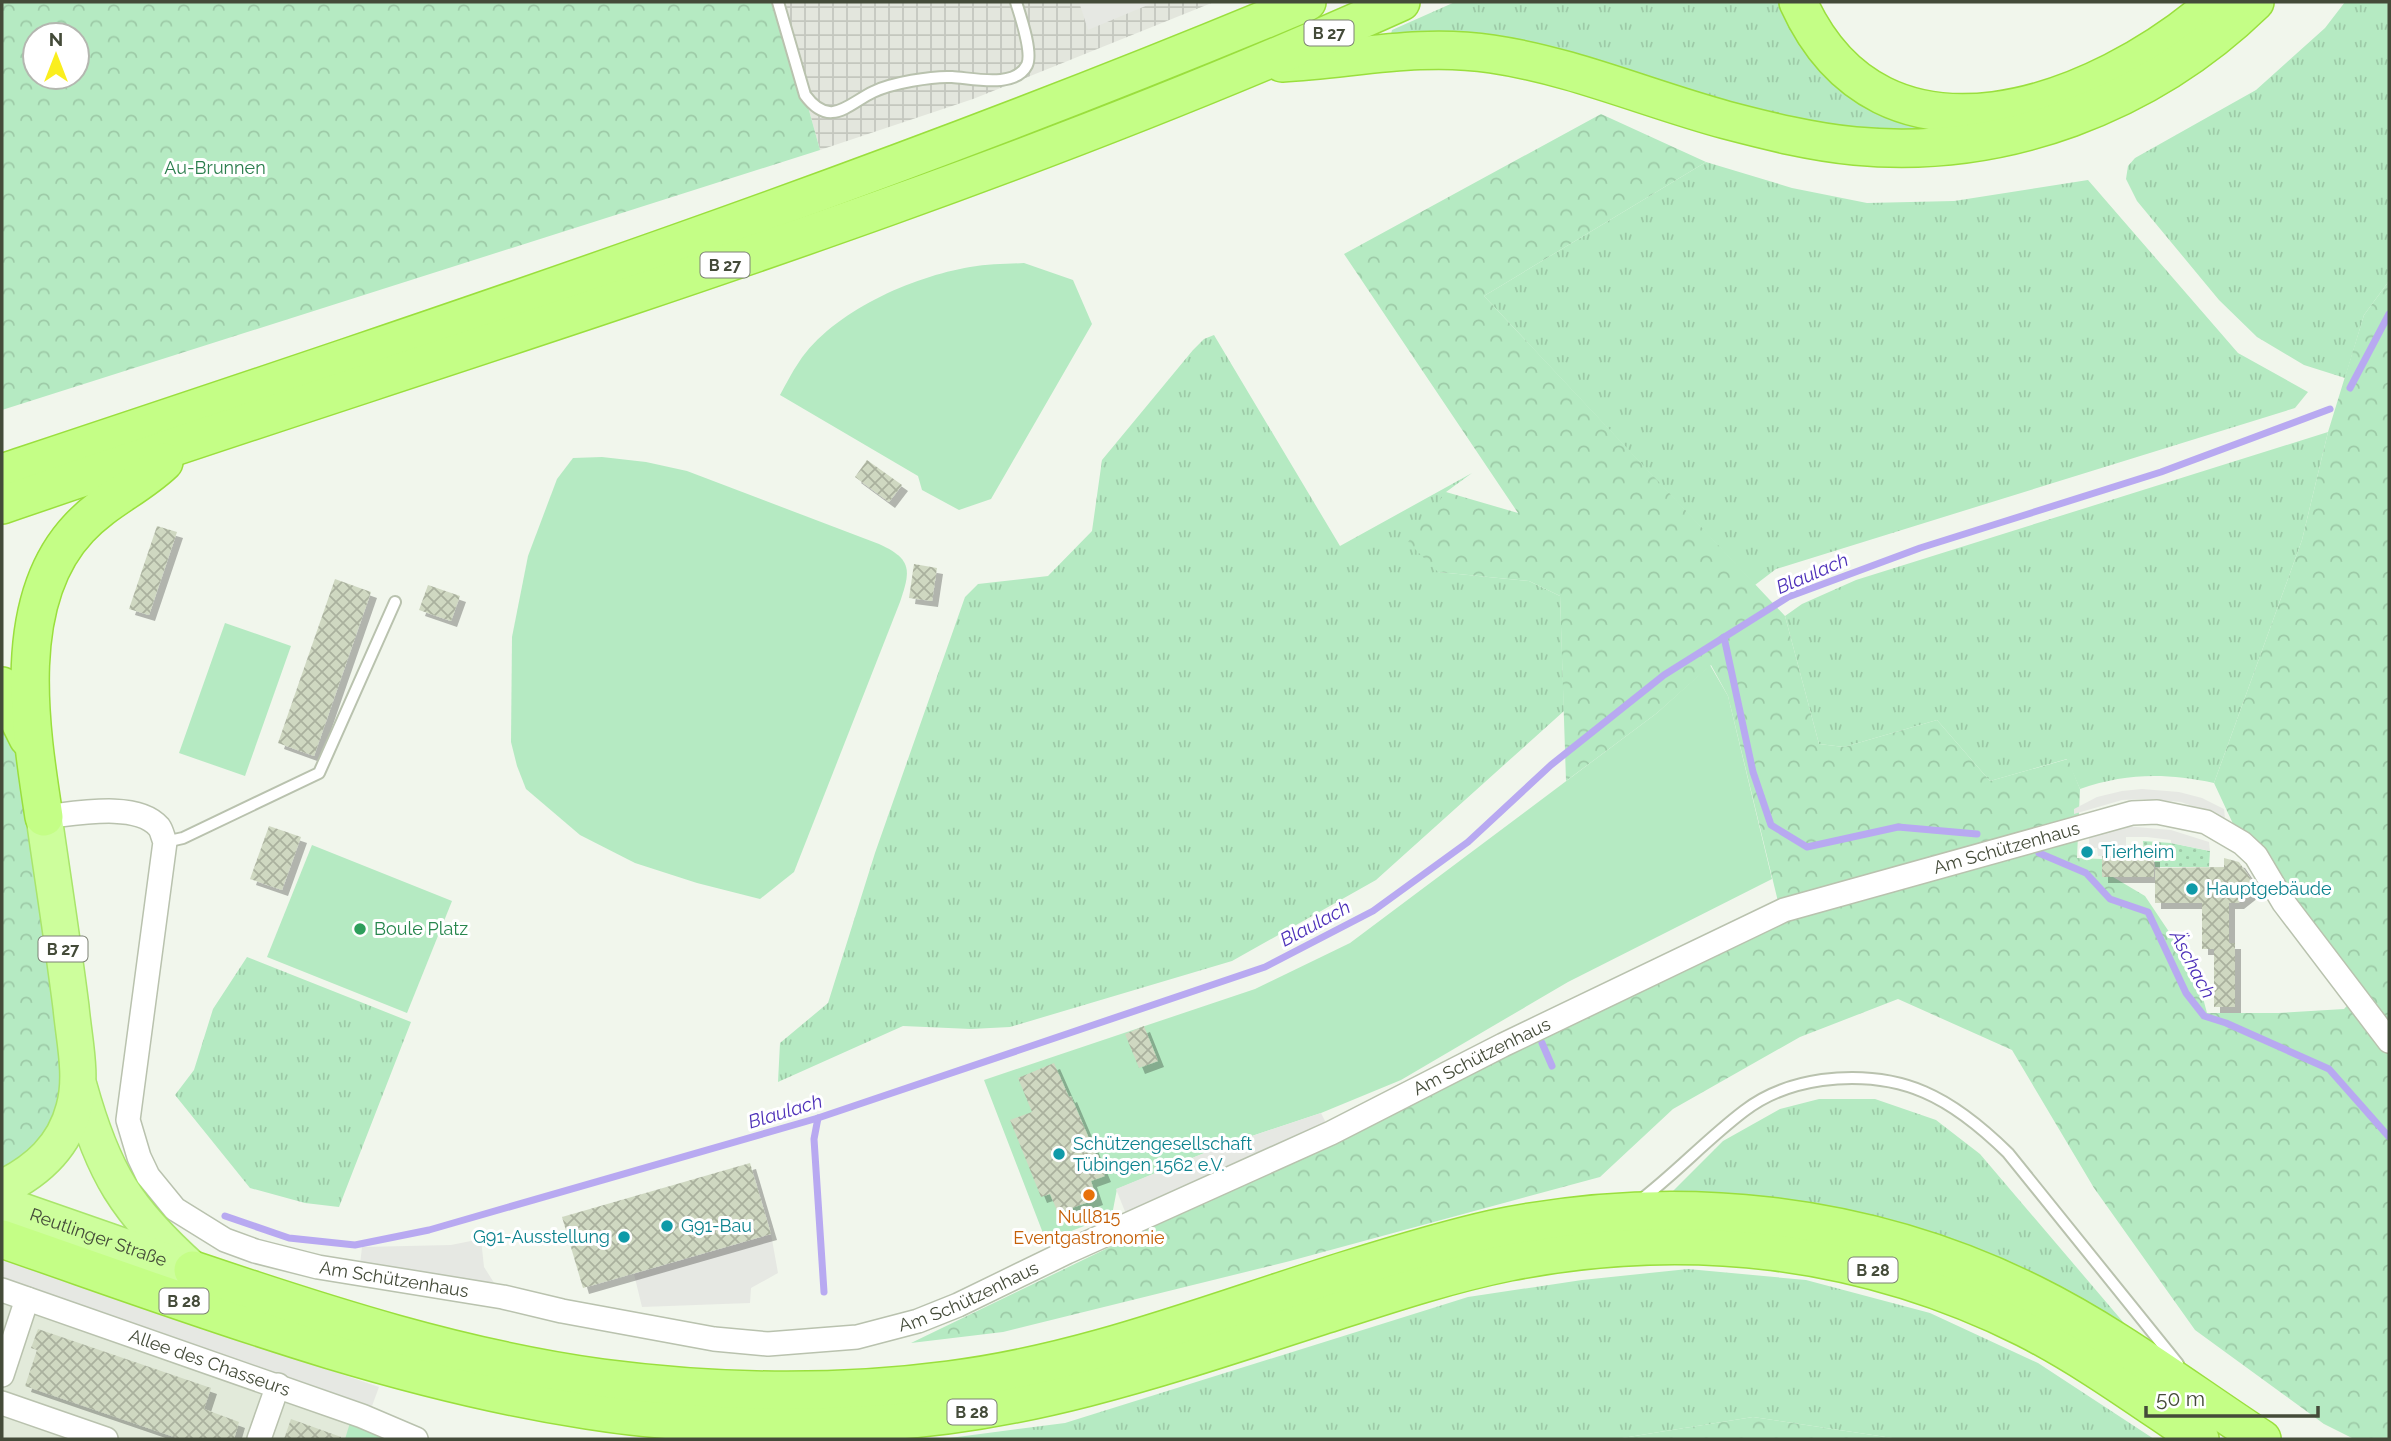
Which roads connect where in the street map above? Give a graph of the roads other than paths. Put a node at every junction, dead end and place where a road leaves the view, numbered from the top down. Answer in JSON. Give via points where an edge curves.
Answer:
{"nodes":[{"id":1,"x":778,"y":2,"type":"edge"},
{"id":2,"x":1016,"y":2,"type":"edge"},
{"id":3,"x":1307,"y":2,"type":"edge"},
{"id":4,"x":1401,"y":2,"type":"edge"},
{"id":5,"x":1798,"y":2,"type":"edge"},
{"id":6,"x":2216,"y":2,"type":"edge"},
{"id":7,"x":2255,"y":2,"type":"edge"},
{"id":8,"x":1256,"y":64,"type":"junction"},
{"id":9,"x":185,"y":443,"type":"junction"},
{"id":10,"x":2,"y":473,"type":"edge"},
{"id":11,"x":2,"y":505,"type":"edge"},
{"id":12,"x":395,"y":602,"type":"dead end"},
{"id":13,"x":2,"y":686,"type":"edge"},
{"id":14,"x":34,"y":751,"type":"junction"},
{"id":15,"x":44,"y":817,"type":"junction"},
{"id":16,"x":165,"y":842,"type":"junction"},
{"id":17,"x":2389,"y":1041,"type":"edge"},
{"id":18,"x":78,"y":1083,"type":"junction"},
{"id":19,"x":2,"y":1188,"type":"edge"},
{"id":20,"x":2,"y":1204,"type":"edge"},
{"id":21,"x":1626,"y":1211,"type":"junction"},
{"id":22,"x":2,"y":1239,"type":"edge"},
{"id":23,"x":193,"y":1270,"type":"junction"},
{"id":24,"x":2,"y":1290,"type":"edge"},
{"id":25,"x":27,"y":1299,"type":"junction"},
{"id":26,"x":2,"y":1375,"type":"edge"},
{"id":27,"x":278,"y":1385,"type":"junction"},
{"id":28,"x":2,"y":1403,"type":"edge"},
{"id":29,"x":2208,"y":1424,"type":"edge"},
{"id":30,"x":106,"y":1439,"type":"edge"},
{"id":31,"x":259,"y":1439,"type":"edge"},
{"id":32,"x":416,"y":1439,"type":"edge"},
{"id":33,"x":2262,"y":1439,"type":"edge"}],
"edges":[{"from":1,"to":2,"type":"lane","via":[[805,95],[819,109],[832,111],[846,109],[874,91],[917,81],[953,77],[1004,80],[1016,75],[1027,65],[1028,54]]},
{"from":3,"to":10,"type":"highway","number":"B 27","via":[[860,178]]},
{"from":4,"to":8,"type":"highway","number":"B 27"},
{"from":5,"to":6,"type":"highway","via":[[1830,56],[1868,88],[1920,110],[1968,114],[2041,101],[2105,75],[2176,34]]},
{"from":7,"to":8,"type":"highway","via":[[2184,61],[2094,109],[2022,133],[1932,147],[1853,146],[1769,131],[1581,75],[1492,54],[1406,50]]},
{"from":8,"to":9,"type":"highway","number":"B 27","via":[[993,168],[758,253]]},
{"from":9,"to":11,"type":"highway","number":"B 27"},
{"from":9,"to":14,"type":"highway","via":[[78,529],[48,573],[32,644]]},
{"from":12,"to":16,"type":"lane","via":[[319,773],[183,838]]},
{"from":13,"to":14,"type":"highway"},
{"from":14,"to":15,"type":"highway"},
{"from":15,"to":16,"type":"street","via":[[126,812],[160,828]]},
{"from":15,"to":18,"type":"main road","number":"B 27"},
{"from":16,"to":17,"type":"street","name":"Am Schützenhaus","via":[[128,1120],[148,1175],[175,1209],[225,1240],[318,1267],[503,1297],[714,1339],[768,1344],[857,1337],[958,1305],[1331,1133],[1784,910],[2133,813],[2157,812],[2206,822],[2242,843]]},
{"from":18,"to":19,"type":"main road","number":"B 27","via":[[74,1110],[54,1150],[27,1175]]},
{"from":18,"to":23,"type":"main road","number":"B 27","via":[[101,1154],[122,1194],[140,1219]]},
{"from":20,"to":23,"type":"main road","name":"Reutlinger Straße","number":"B 28"},
{"from":21,"to":23,"type":"highway","number":"B 28","via":[[1533,1222],[1455,1238],[1056,1361],[951,1380],[833,1389],[714,1389],[538,1367],[378,1329]]},
{"from":21,"to":29,"type":"highway","number":"B 28","via":[[1694,1210],[1810,1220],[1871,1233],[1983,1270],[2046,1300],[2137,1355]]},
{"from":21,"to":29,"type":"lane","via":[[1745,1110],[1773,1093],[1847,1077],[1914,1087],[1979,1125],[2008,1153],[2148,1329]]},
{"from":22,"to":29,"type":"highway","number":"B 28","via":[[421,1376],[587,1410],[771,1425],[893,1420],[1015,1404],[1138,1374],[1416,1286],[1506,1263],[1607,1248],[1725,1246],[1792,1252],[1914,1281],[2026,1329]]},
{"from":24,"to":25,"type":"street","name":"Allee des Chasseurs"},
{"from":25,"to":26,"type":"street"},
{"from":25,"to":27,"type":"street","name":"Allee des Chasseurs"},
{"from":27,"to":31,"type":"street"},
{"from":27,"to":32,"type":"street","name":"Allee des Chasseurs"},
{"from":28,"to":30,"type":"street"},
{"from":29,"to":33,"type":"highway","number":"B 28"}]}
